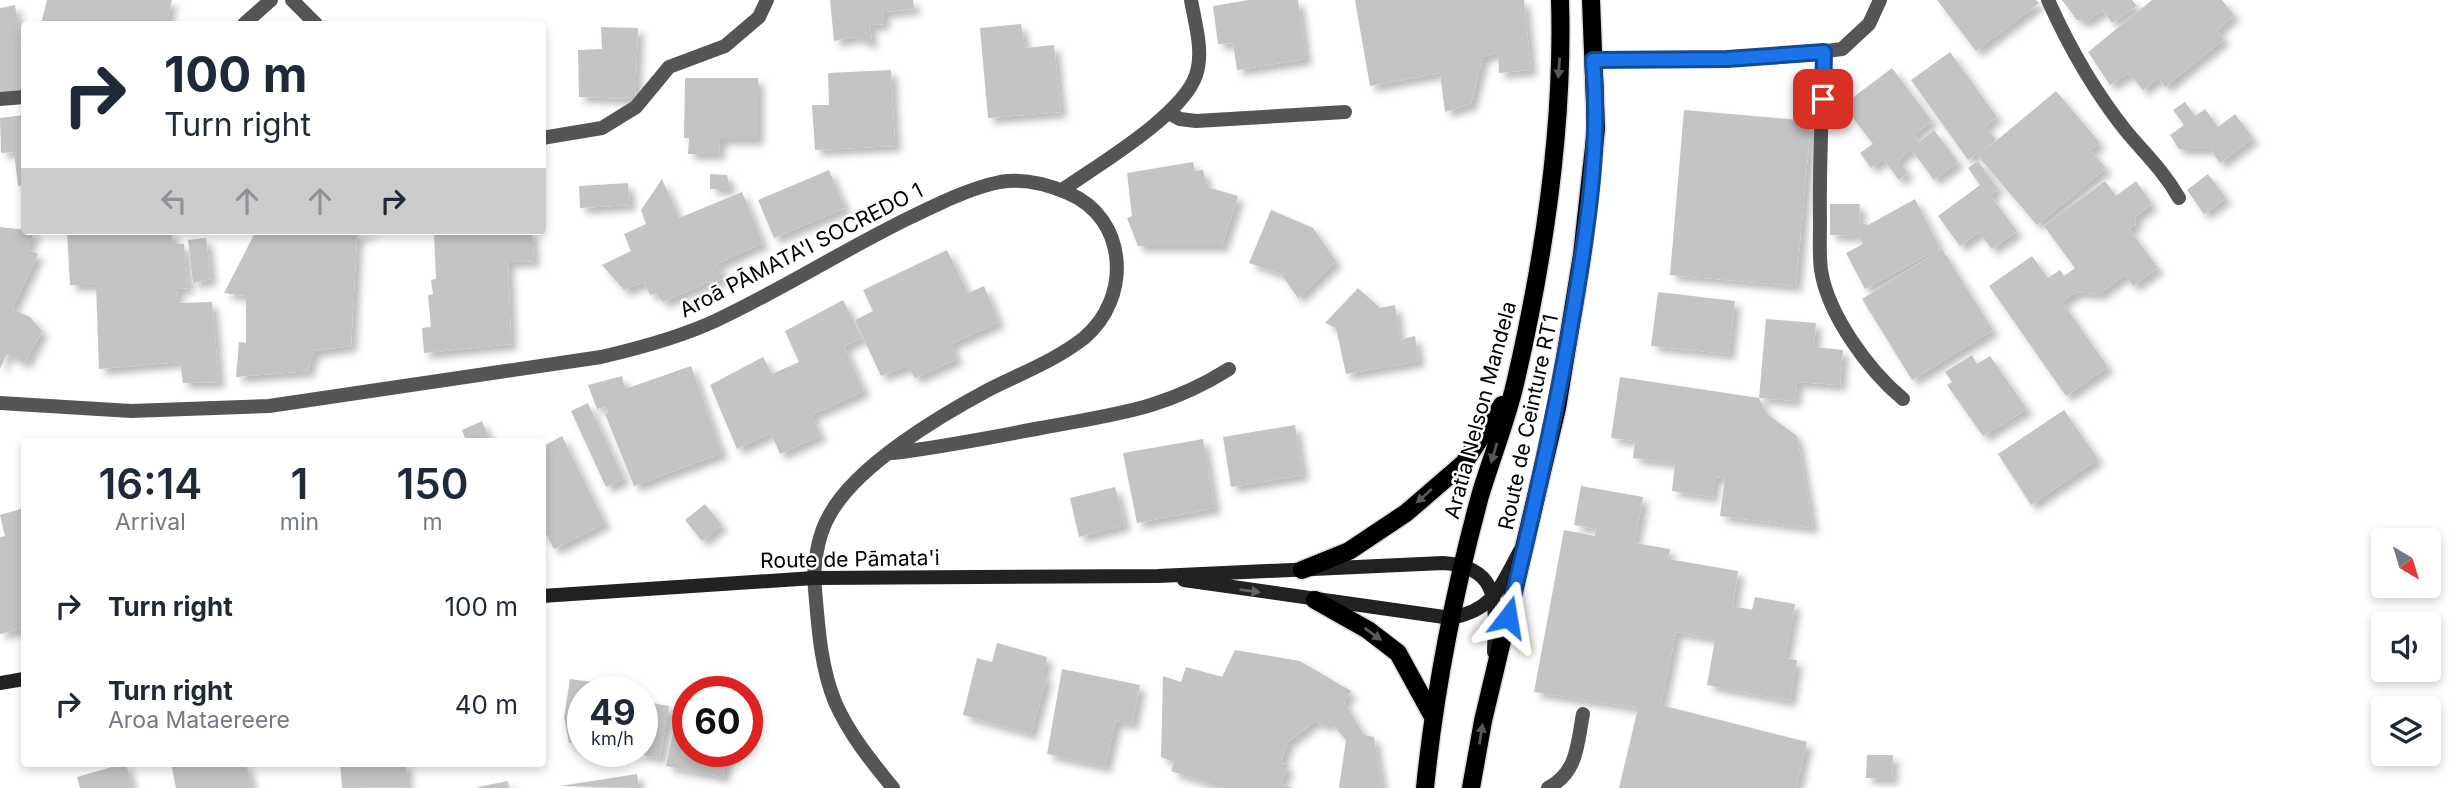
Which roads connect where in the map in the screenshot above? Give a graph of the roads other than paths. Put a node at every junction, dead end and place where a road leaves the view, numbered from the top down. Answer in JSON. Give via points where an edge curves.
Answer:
{"nodes":[{"id":1,"x":271,"y":0,"type":"edge"},
{"id":2,"x":292,"y":0,"type":"edge"},
{"id":3,"x":767,"y":0,"type":"edge"},
{"id":4,"x":1191,"y":0,"type":"edge"},
{"id":5,"x":1560,"y":0,"type":"edge"},
{"id":6,"x":1591,"y":0,"type":"edge"},
{"id":7,"x":1880,"y":0,"type":"edge"},
{"id":8,"x":2048,"y":0,"type":"edge"},
{"id":9,"x":247,"y":21,"type":"edge"},
{"id":10,"x":313,"y":21,"type":"edge"},
{"id":11,"x":1824,"y":52,"type":"junction"},
{"id":12,"x":1593,"y":60,"type":"junction"},
{"id":13,"x":21,"y":97,"type":"edge"},
{"id":14,"x":0,"y":99,"type":"edge"},
{"id":15,"x":1345,"y":112,"type":"dead end"},
{"id":16,"x":1169,"y":113,"type":"junction"},
{"id":17,"x":546,"y":137,"type":"edge"},
{"id":18,"x":1062,"y":190,"type":"junction"},
{"id":19,"x":2179,"y":198,"type":"dead end"},
{"id":20,"x":1229,"y":369,"type":"dead end"},
{"id":21,"x":1514,"y":388,"type":"junction"},
{"id":22,"x":1903,"y":399,"type":"dead end"},
{"id":23,"x":0,"y":403,"type":"edge"},
{"id":24,"x":892,"y":453,"type":"junction"},
{"id":25,"x":1528,"y":537,"type":"junction"},
{"id":26,"x":1462,"y":564,"type":"junction"},
{"id":27,"x":1302,"y":570,"type":"junction"},
{"id":28,"x":1158,"y":576,"type":"junction"},
{"id":29,"x":814,"y":578,"type":"junction"},
{"id":30,"x":546,"y":596,"type":"edge"},
{"id":31,"x":1493,"y":597,"type":"junction"},
{"id":32,"x":1315,"y":600,"type":"junction"},
{"id":33,"x":1451,"y":618,"type":"junction"},
{"id":34,"x":21,"y":680,"type":"edge"},
{"id":35,"x":1493,"y":680,"type":"junction"},
{"id":36,"x":0,"y":683,"type":"edge"},
{"id":37,"x":1583,"y":714,"type":"dead end"},
{"id":38,"x":1432,"y":715,"type":"junction"},
{"id":39,"x":893,"y":788,"type":"edge"},
{"id":40,"x":1424,"y":788,"type":"edge"},
{"id":41,"x":1471,"y":788,"type":"edge"},
{"id":42,"x":1548,"y":788,"type":"edge"}],
"edges":[{"from":1,"to":9,"type":"street"},
{"from":2,"to":10,"type":"street"},
{"from":3,"to":17,"type":"street","via":[[759,17],[725,46],[669,67],[636,107],[602,128]]},
{"from":4,"to":16,"type":"street","via":[[1199,42],[1197,74],[1184,99]]},
{"from":5,"to":21,"type":"main road","name":"Aratia Nelson Mandela","one_way":true,"via":[[1544,251]]},
{"from":6,"to":12,"type":"main road","name":"Route de Ceinture RT1"},
{"from":7,"to":11,"type":"street","via":[[1858,35],[1842,49]]},
{"from":8,"to":19,"type":"street","via":[[2096,91],[2163,171]]},
{"from":11,"to":12,"type":"street","via":[[1727,59]]},
{"from":11,"to":22,"type":"street","via":[[1821,272],[1839,318],[1864,358]]},
{"from":12,"to":25,"type":"main road","name":"Route de Ceinture RT1","via":[[1596,129],[1582,255],[1557,408]]},
{"from":13,"to":14,"type":"street"},
{"from":15,"to":16,"type":"street","via":[[1196,121]]},
{"from":16,"to":18,"type":"street"},
{"from":18,"to":23,"type":"street","name":"Aroā PĀMATA'I SOCREDO 1","via":[[1029,182],[1000,182],[938,204],[716,321],[601,357],[269,406],[131,411]]},
{"from":18,"to":24,"type":"street","name":"Aroā PĀMATA'I SOCREDO 1","via":[[1093,211],[1110,232],[1119,276],[1111,302],[1087,336],[1066,351],[942,415]]},
{"from":20,"to":24,"type":"street","via":[[1197,390],[1148,408]]},
{"from":21,"to":26,"type":"main road","name":"Aratia Nelson Mandela","one_way":true},
{"from":21,"to":27,"type":"main road","one_way":true,"via":[[1464,463],[1388,526],[1349,551]]},
{"from":24,"to":29,"type":"street","name":"Aroā PĀMATA'I SOCREDO 1","via":[[851,485],[828,517],[815,555]]},
{"from":25,"to":31,"type":"main road"},
{"from":25,"to":35,"type":"main road","name":"Route de Ceinture RT1"},
{"from":26,"to":27,"type":"main road"},
{"from":26,"to":31,"type":"main road","via":[[1484,576]]},
{"from":26,"to":33,"type":"main road","name":"Aratia Nelson Mandela"},
{"from":27,"to":28,"type":"main road"},
{"from":28,"to":29,"type":"main road","name":"Route de Pāmata'i"},
{"from":28,"to":32,"type":"main road","one_way":true},
{"from":29,"to":30,"type":"main road","name":"Route de Pāmata'i"},
{"from":29,"to":39,"type":"street","name":"Aroā PĀMATA'I SOCREDO 1","via":[[823,656],[834,699],[857,742]]},
{"from":31,"to":33,"type":"main road","via":[[1475,613]]},
{"from":31,"to":35,"type":"main road"},
{"from":32,"to":33,"type":"main road"},
{"from":32,"to":38,"type":"main road","one_way":true,"via":[[1398,653]]},
{"from":33,"to":38,"type":"main road","name":"Aratia Nelson Mandela"},
{"from":34,"to":36,"type":"main road"},
{"from":41,"to":35,"type":"main road","name":"Route de Ceinture RT1","one_way":true},
{"from":37,"to":42,"type":"street","via":[[1564,779]]},
{"from":38,"to":40,"type":"main road","name":"Aratia Nelson Mandela"}]}
